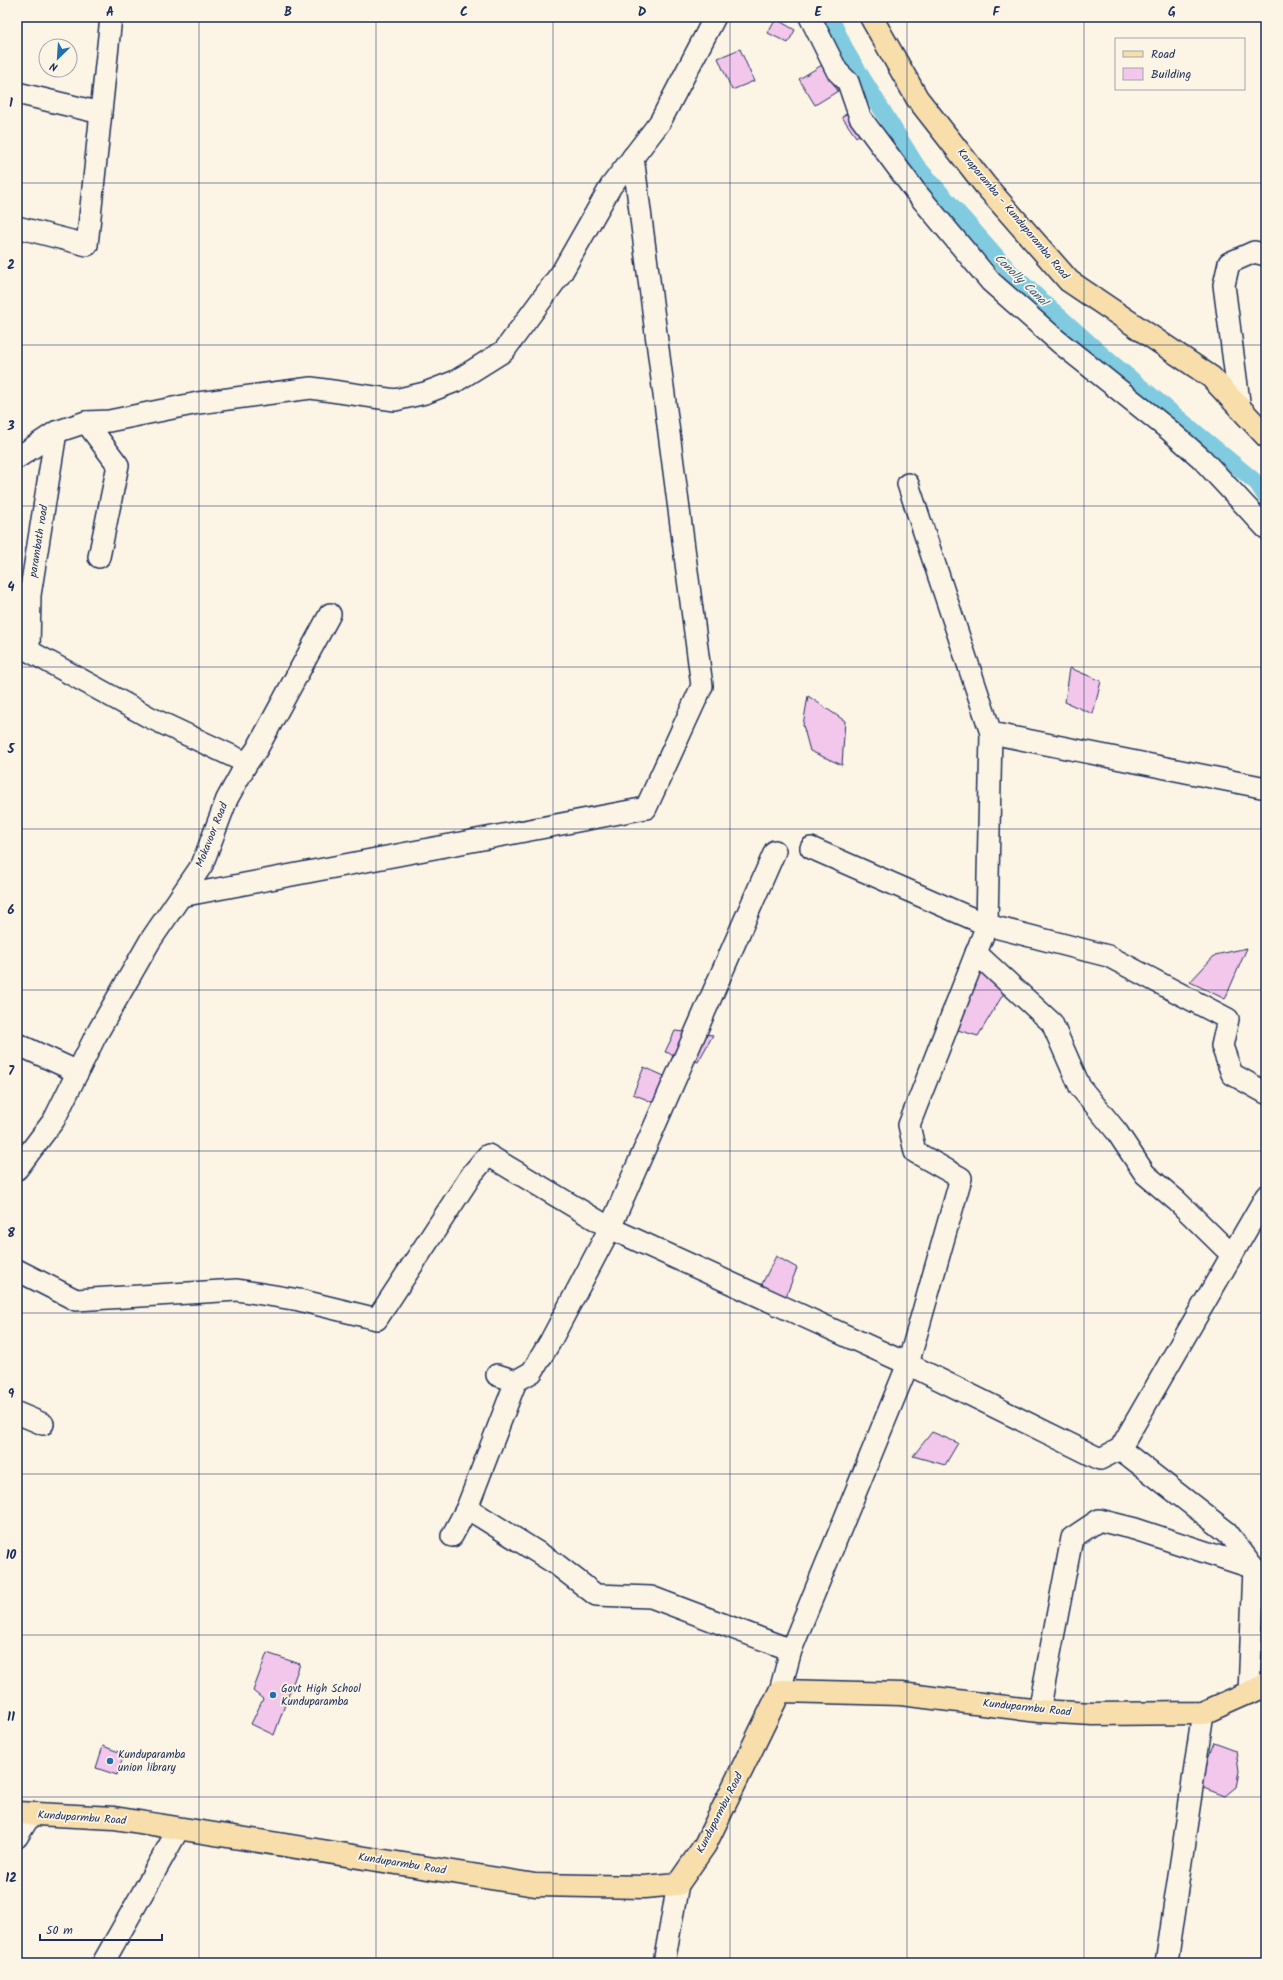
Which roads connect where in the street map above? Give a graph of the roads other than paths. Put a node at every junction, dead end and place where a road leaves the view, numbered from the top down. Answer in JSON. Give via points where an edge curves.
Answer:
{"nodes":[{"id":1,"x":111,"y":17,"type":"edge"},
{"id":2,"x":716,"y":17,"type":"edge"},
{"id":3,"x":810,"y":17,"type":"edge"},
{"id":4,"x":871,"y":17,"type":"edge"},
{"id":5,"x":17,"y":93,"type":"edge"},
{"id":6,"x":101,"y":113,"type":"junction"},
{"id":7,"x":633,"y":157,"type":"junction"},
{"id":8,"x":17,"y":227,"type":"edge"},
{"id":9,"x":1266,"y":255,"type":"edge"},
{"id":10,"x":1240,"y":409,"type":"junction"},
{"id":11,"x":86,"y":422,"type":"junction"},
{"id":12,"x":56,"y":432,"type":"junction"},
{"id":13,"x":1266,"y":436,"type":"edge"},
{"id":14,"x":17,"y":458,"type":"edge"},
{"id":15,"x":908,"y":484,"type":"dead end"},
{"id":16,"x":1266,"y":528,"type":"edge"},
{"id":17,"x":99,"y":557,"type":"dead end"},
{"id":18,"x":330,"y":614,"type":"dead end"},
{"id":19,"x":23,"y":646,"type":"edge"},
{"id":20,"x":991,"y":733,"type":"junction"},
{"id":21,"x":247,"y":763,"type":"junction"},
{"id":22,"x":1266,"y":788,"type":"edge"},
{"id":23,"x":811,"y":848,"type":"dead end"},
{"id":24,"x":775,"y":851,"type":"dead end"},
{"id":25,"x":181,"y":896,"type":"junction"},
{"id":26,"x":987,"y":925,"type":"junction"},
{"id":27,"x":976,"y":953,"type":"junction"},
{"id":28,"x":17,"y":1044,"type":"edge"},
{"id":29,"x":78,"y":1072,"type":"junction"},
{"id":30,"x":1266,"y":1093,"type":"edge"},
{"id":31,"x":17,"y":1169,"type":"edge"},
{"id":32,"x":1266,"y":1196,"type":"edge"},
{"id":33,"x":610,"y":1228,"type":"junction"},
{"id":34,"x":1232,"y":1255,"type":"junction"},
{"id":35,"x":17,"y":1270,"type":"edge"},
{"id":36,"x":908,"y":1364,"type":"junction"},
{"id":37,"x":496,"y":1375,"type":"dead end"},
{"id":38,"x":516,"y":1381,"type":"junction"},
{"id":39,"x":17,"y":1413,"type":"edge"},
{"id":40,"x":43,"y":1424,"type":"dead end"},
{"id":41,"x":1120,"y":1449,"type":"junction"},
{"id":42,"x":466,"y":1508,"type":"junction"},
{"id":43,"x":452,"y":1536,"type":"dead end"},
{"id":44,"x":1254,"y":1568,"type":"junction"},
{"id":45,"x":792,"y":1650,"type":"junction"},
{"id":46,"x":1257,"y":1689,"type":"edge"},
{"id":47,"x":780,"y":1691,"type":"junction"},
{"id":48,"x":1039,"y":1711,"type":"junction"},
{"id":49,"x":1203,"y":1713,"type":"junction"},
{"id":50,"x":24,"y":1813,"type":"edge"},
{"id":51,"x":178,"y":1830,"type":"junction"},
{"id":52,"x":17,"y":1837,"type":"edge"},
{"id":53,"x":678,"y":1884,"type":"junction"},
{"id":54,"x":103,"y":1963,"type":"edge"},
{"id":55,"x":664,"y":1963,"type":"edge"},
{"id":56,"x":1166,"y":1963,"type":"edge"}],
"edges":[{"from":1,"to":6,"type":"street"},
{"from":2,"to":7,"type":"street","via":[[660,122]]},
{"from":3,"to":16,"type":"street","via":[[837,71],[848,82],[860,117],[915,191],[992,282],[1058,342],[1202,459]]},
{"from":4,"to":10,"type":"main road","name":"Karaparamba - Kunduparamba Road","via":[[918,98],[985,185],[1068,281],[1211,377]]},
{"from":5,"to":6,"type":"street"},
{"from":6,"to":8,"type":"street","via":[[87,245]]},
{"from":7,"to":11,"type":"street","via":[[611,186],[562,272],[504,351],[456,381],[425,393],[395,400],[311,388],[198,403],[109,421]]},
{"from":7,"to":25,"type":"street","via":[[702,686],[646,808]]},
{"from":9,"to":10,"type":"street","via":[[1254,252],[1229,263],[1224,285]]},
{"from":10,"to":13,"type":"main road","name":"Karaparamba - Kunduparamba Road"},
{"from":11,"to":12,"type":"street"},
{"from":11,"to":17,"type":"street","via":[[118,465]]},
{"from":12,"to":14,"type":"street"},
{"from":12,"to":19,"type":"street","name":"parambath road"},
{"from":15,"to":20,"type":"street"},
{"from":18,"to":21,"type":"street","name":"Mokavoor Road"},
{"from":19,"to":21,"type":"street","via":[[149,717]]},
{"from":20,"to":22,"type":"street"},
{"from":20,"to":26,"type":"street"},
{"from":21,"to":25,"type":"street","name":"Mokavoor Road","via":[[227,799],[202,865]]},
{"from":23,"to":26,"type":"street"},
{"from":24,"to":33,"type":"street"},
{"from":25,"to":29,"type":"street","name":"Mokavoor Road","via":[[150,941]]},
{"from":26,"to":27,"type":"street"},
{"from":26,"to":30,"type":"street","via":[[1108,956],[1228,1019],[1222,1046],[1232,1074]]},
{"from":27,"to":34,"type":"street","via":[[1052,1023],[1080,1087],[1118,1132],[1146,1174]]},
{"from":27,"to":36,"type":"street","via":[[909,1125],[915,1152],[961,1178]]},
{"from":28,"to":29,"type":"street"},
{"from":29,"to":31,"type":"street","name":"Mokavoor Road","via":[[54,1120]]},
{"from":32,"to":34,"type":"street"},
{"from":33,"to":35,"type":"street","via":[[488,1155],[472,1174],[377,1319],[299,1300],[237,1290],[76,1300]]},
{"from":33,"to":36,"type":"street"},
{"from":33,"to":38,"type":"street","via":[[532,1372]]},
{"from":34,"to":41,"type":"street"},
{"from":36,"to":41,"type":"street","via":[[1100,1459]]},
{"from":36,"to":45,"type":"street"},
{"from":37,"to":38,"type":"street"},
{"from":38,"to":42,"type":"street"},
{"from":39,"to":40,"type":"street"},
{"from":41,"to":44,"type":"street","via":[[1227,1532]]},
{"from":42,"to":43,"type":"street"},
{"from":42,"to":45,"type":"street","via":[[556,1564],[596,1595],[651,1597]]},
{"from":44,"to":46,"type":"street"},
{"from":44,"to":48,"type":"street","via":[[1135,1529],[1099,1520],[1072,1538]]},
{"from":45,"to":47,"type":"street"},
{"from":46,"to":49,"type":"main road","name":"Kunduparmbu Road"},
{"from":47,"to":48,"type":"main road","name":"Kunduparmbu Road","via":[[901,1694]]},
{"from":47,"to":53,"type":"main road","name":"Kunduparmbu Road","via":[[705,1845]]},
{"from":48,"to":49,"type":"main road","name":"Kunduparmbu Road","via":[[1092,1714]]},
{"from":49,"to":56,"type":"street"},
{"from":50,"to":51,"type":"main road","name":"Kunduparmbu Road","via":[[114,1818]]},
{"from":50,"to":52,"type":"street"},
{"from":51,"to":53,"type":"main road","name":"Kunduparmbu Road","via":[[535,1885],[644,1888]]},
{"from":51,"to":54,"type":"street"},
{"from":53,"to":55,"type":"street"}]}
